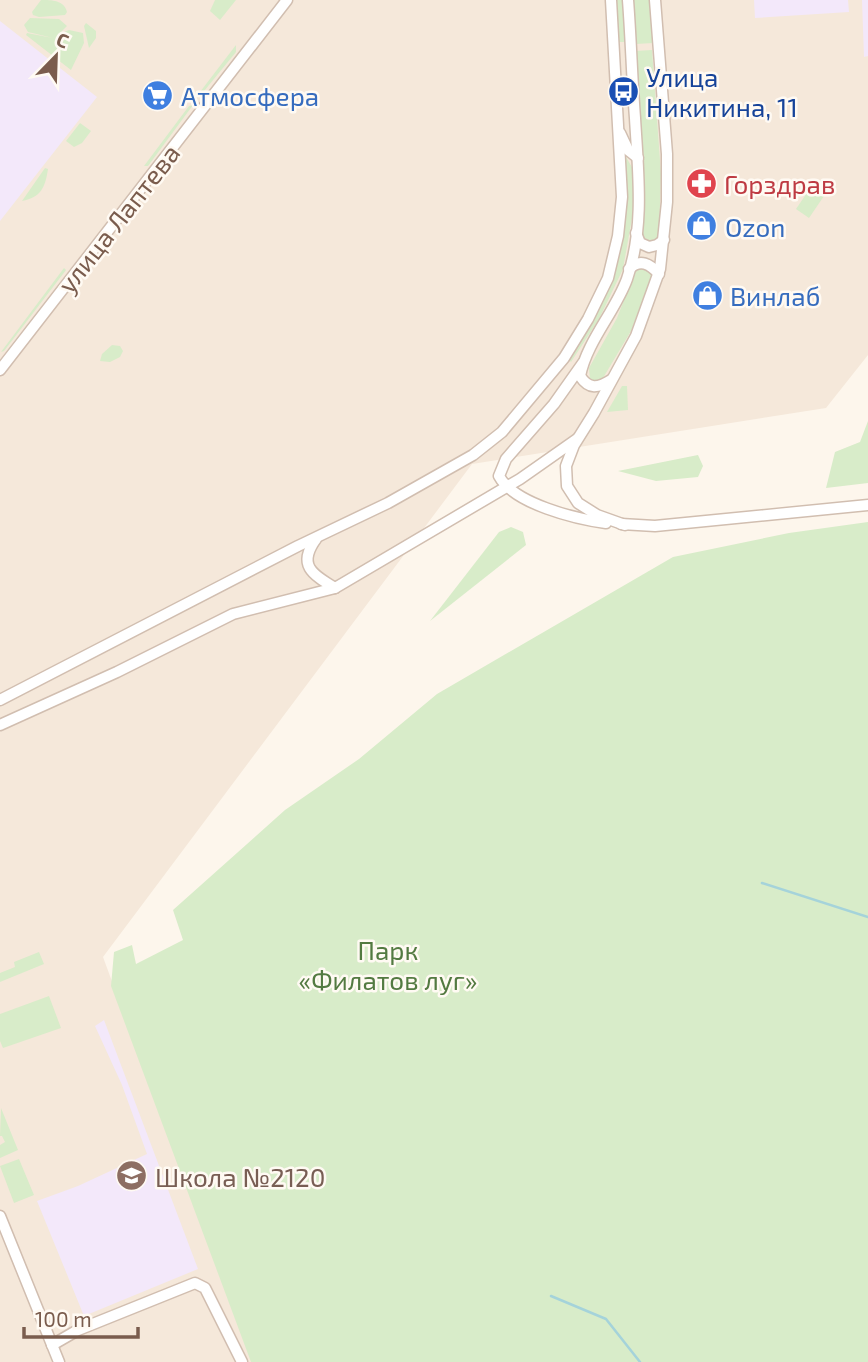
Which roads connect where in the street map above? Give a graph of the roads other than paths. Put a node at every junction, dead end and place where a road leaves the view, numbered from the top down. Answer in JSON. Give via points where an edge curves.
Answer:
{"nodes":[{"id":1,"x":287,"y":0,"type":"edge"},
{"id":2,"x":611,"y":0,"type":"edge"},
{"id":3,"x":628,"y":0,"type":"edge"},
{"id":4,"x":655,"y":0,"type":"edge"},
{"id":5,"x":617,"y":126,"type":"junction"},
{"id":6,"x":638,"y":158,"type":"junction"},
{"id":7,"x":636,"y":233,"type":"junction"},
{"id":8,"x":664,"y":240,"type":"junction"},
{"id":9,"x":629,"y":269,"type":"junction"},
{"id":10,"x":659,"y":274,"type":"junction"},
{"id":11,"x":583,"y":363,"type":"junction"},
{"id":12,"x":0,"y":370,"type":"edge"},
{"id":13,"x":611,"y":379,"type":"junction"},
{"id":14,"x":578,"y":439,"type":"junction"},
{"id":15,"x":868,"y":505,"type":"edge"},
{"id":16,"x":625,"y":525,"type":"junction"},
{"id":17,"x":317,"y":537,"type":"junction"},
{"id":18,"x":335,"y":588,"type":"junction"},
{"id":19,"x":0,"y":699,"type":"edge"},
{"id":20,"x":0,"y":725,"type":"edge"},
{"id":21,"x":0,"y":1216,"type":"edge"},
{"id":22,"x":52,"y":1345,"type":"junction"},
{"id":23,"x":59,"y":1362,"type":"edge"},
{"id":24,"x":242,"y":1362,"type":"edge"}],
"edges":[{"from":1,"to":12,"type":"street","name":"улица Лаптева"},
{"from":2,"to":5,"type":"street"},
{"from":3,"to":6,"type":"street"},
{"from":4,"to":8,"type":"street","via":[[667,153]]},
{"from":5,"to":6,"type":"street","via":[[628,150]]},
{"from":5,"to":17,"type":"street","via":[[622,197],[618,236],[608,278],[564,358],[502,432],[473,455]]},
{"from":6,"to":7,"type":"street"},
{"from":7,"to":8,"type":"street","via":[[640,243],[649,247]]},
{"from":7,"to":9,"type":"street"},
{"from":8,"to":10,"type":"street"},
{"from":9,"to":10,"type":"street","via":[[643,262]]},
{"from":9,"to":11,"type":"street"},
{"from":10,"to":13,"type":"street","via":[[636,336]]},
{"from":11,"to":13,"type":"street","via":[[580,376],[586,384],[600,387]]},
{"from":11,"to":16,"type":"street","via":[[500,467],[499,476],[509,489],[559,512]]},
{"from":13,"to":14,"type":"street"},
{"from":14,"to":16,"type":"street","via":[[566,466],[567,486],[578,503]]},
{"from":14,"to":18,"type":"street","via":[[520,479]]},
{"from":15,"to":16,"type":"street"},
{"from":17,"to":18,"type":"street","via":[[306,560],[310,571]]},
{"from":17,"to":19,"type":"street"},
{"from":18,"to":20,"type":"street","via":[[233,614]]},
{"from":21,"to":22,"type":"street"},
{"from":22,"to":23,"type":"street"},
{"from":22,"to":24,"type":"street","via":[[195,1283],[205,1288]]}]}
